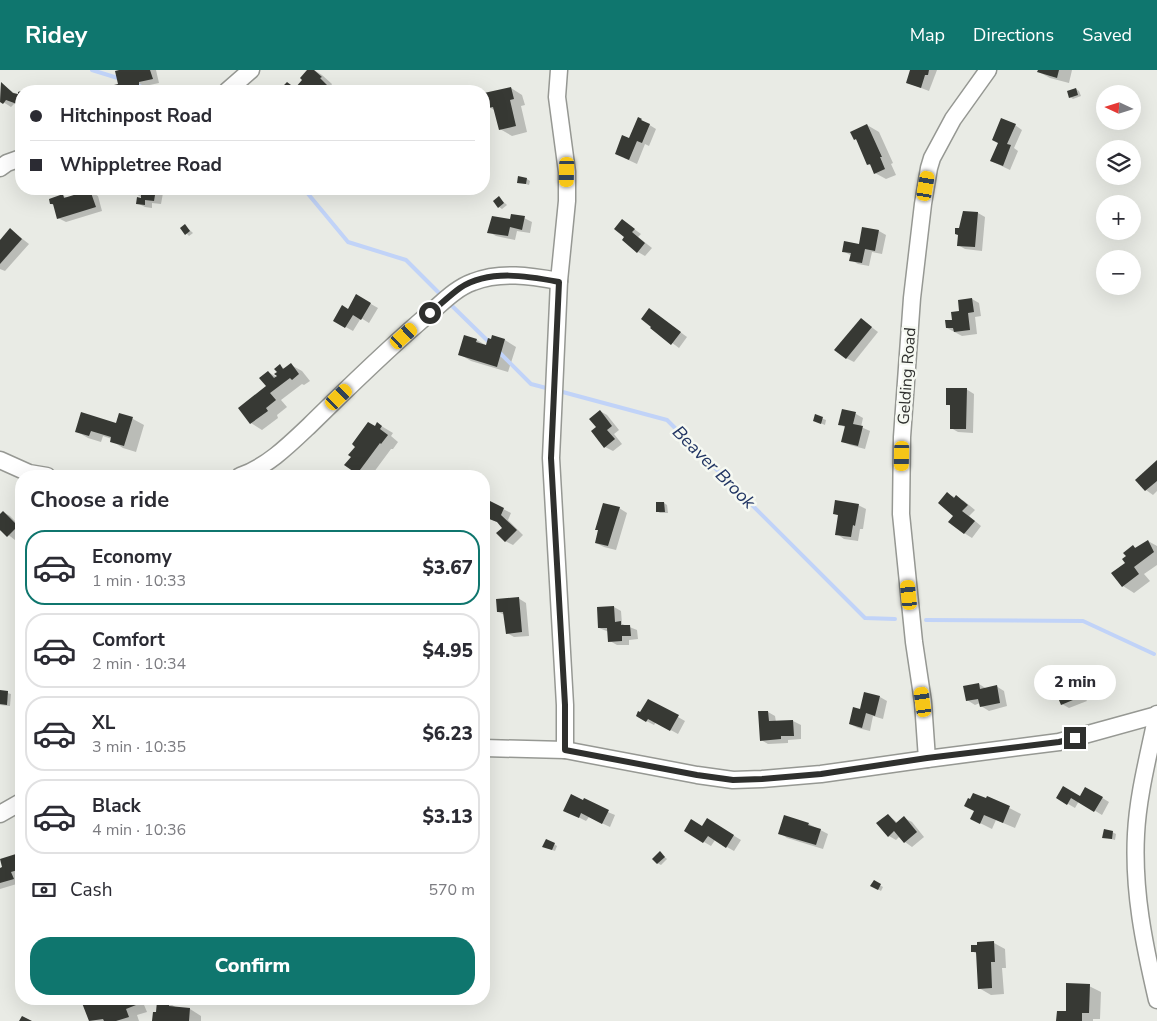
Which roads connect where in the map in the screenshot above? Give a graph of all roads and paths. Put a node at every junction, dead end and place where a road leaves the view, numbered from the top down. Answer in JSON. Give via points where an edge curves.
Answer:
{"nodes":[{"id":1,"x":251,"y":70,"type":"edge"},
{"id":2,"x":559,"y":70,"type":"edge"},
{"id":3,"x":988,"y":70,"type":"edge"},
{"id":4,"x":234,"y":85,"type":"edge"},
{"id":5,"x":559,"y":282,"type":"junction"},
{"id":6,"x":0,"y":460,"type":"edge"},
{"id":7,"x":22,"y":470,"type":"edge"},
{"id":8,"x":251,"y":470,"type":"edge"},
{"id":9,"x":1157,"y":714,"type":"edge"},
{"id":10,"x":490,"y":748,"type":"edge"},
{"id":11,"x":565,"y":750,"type":"junction"},
{"id":12,"x":927,"y":758,"type":"junction"},
{"id":13,"x":15,"y":805,"type":"edge"},
{"id":14,"x":0,"y":814,"type":"edge"},
{"id":15,"x":1157,"y":1000,"type":"edge"}],
"edges":[{"from":1,"to":4,"type":"street"},
{"from":2,"to":5,"type":"street","via":[[558,97],[567,172]]},
{"from":3,"to":12,"type":"street","name":"Gelding Road","via":[[953,119],[932,158],[912,298],[902,437],[901,514]]},
{"from":5,"to":8,"type":"street","via":[[508,276],[473,282],[460,288],[387,351],[298,436]]},
{"from":5,"to":11,"type":"street","via":[[551,458]]},
{"from":6,"to":7,"type":"street"},
{"from":9,"to":12,"type":"street","via":[[1059,742]]},
{"from":9,"to":15,"type":"street","via":[[1136,833],[1140,924]]},
{"from":10,"to":11,"type":"street"},
{"from":11,"to":12,"type":"street","via":[[733,780],[821,774]]},
{"from":13,"to":14,"type":"street"}]}
